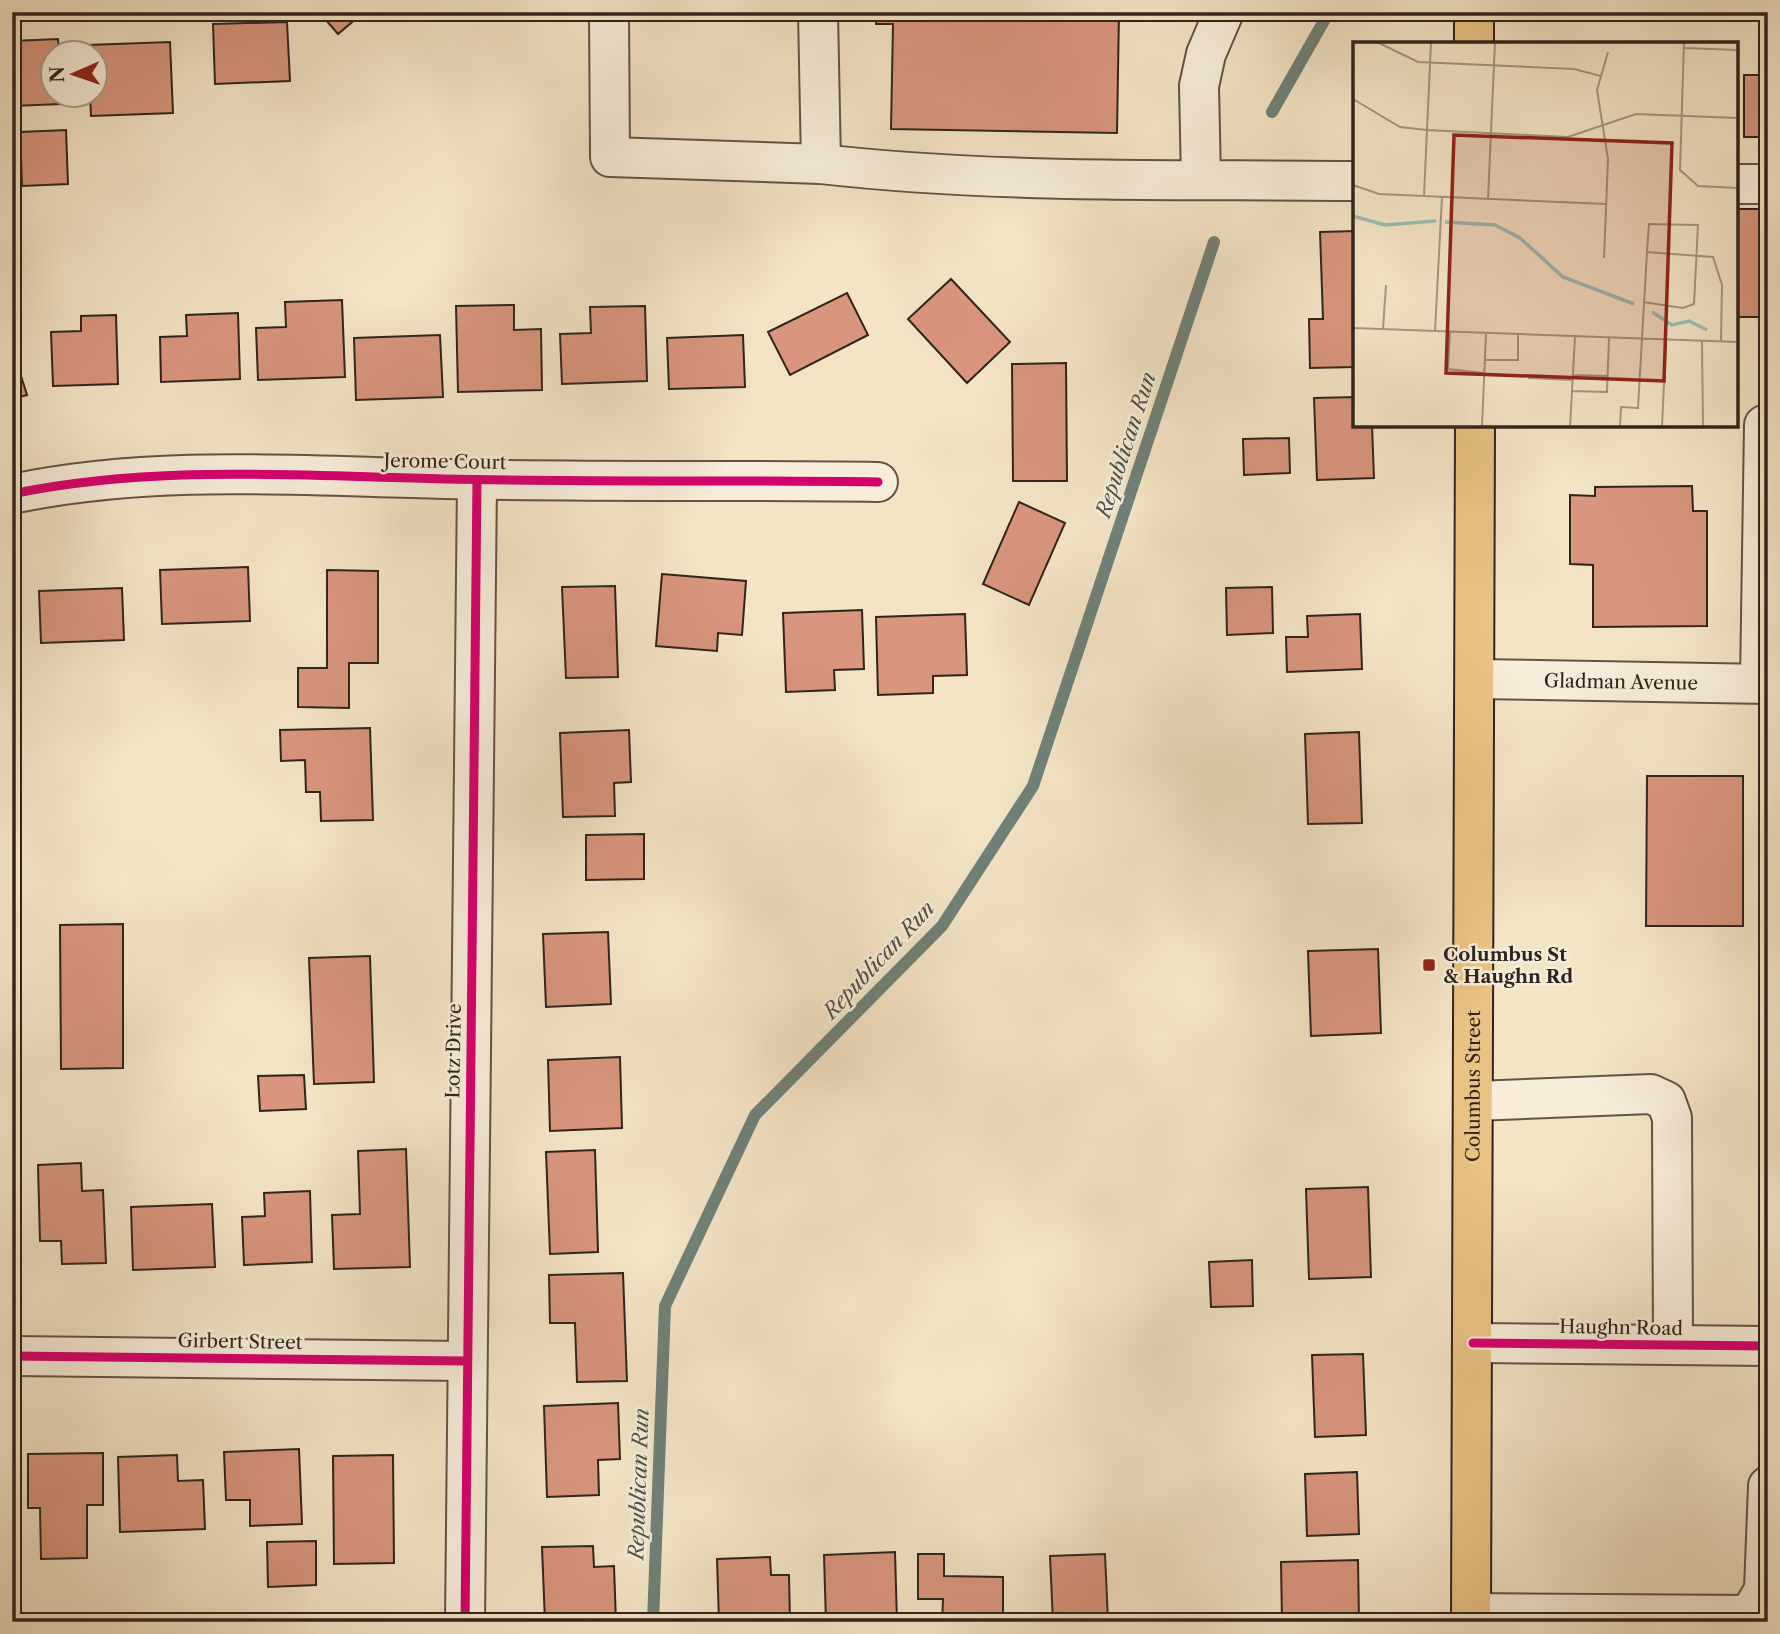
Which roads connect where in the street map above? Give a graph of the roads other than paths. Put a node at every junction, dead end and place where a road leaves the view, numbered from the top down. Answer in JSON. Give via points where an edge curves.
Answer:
{"nodes":[{"id":1,"x":609,"y":12,"type":"edge"},
{"id":2,"x":818,"y":12,"type":"edge"},
{"id":3,"x":1224,"y":12,"type":"edge"},
{"id":4,"x":1474,"y":12,"type":"edge"},
{"id":5,"x":1474,"y":42,"type":"edge"},
{"id":6,"x":821,"y":164,"type":"junction"},
{"id":7,"x":1201,"y":180,"type":"junction"},
{"id":8,"x":1353,"y":181,"type":"edge"},
{"id":9,"x":1738,"y":184,"type":"edge"},
{"id":10,"x":1768,"y":184,"type":"edge"},
{"id":11,"x":1756,"y":425,"type":"edge"},
{"id":12,"x":1475,"y":427,"type":"edge"},
{"id":13,"x":477,"y":480,"type":"junction"},
{"id":14,"x":878,"y":482,"type":"dead end"},
{"id":15,"x":12,"y":494,"type":"edge"},
{"id":16,"x":1476,"y":679,"type":"junction"},
{"id":17,"x":1764,"y":684,"type":"edge"},
{"id":18,"x":1475,"y":1101,"type":"junction"},
{"id":19,"x":1473,"y":1343,"type":"junction"},
{"id":20,"x":1673,"y":1345,"type":"junction"},
{"id":21,"x":1768,"y":1346,"type":"edge"},
{"id":22,"x":12,"y":1356,"type":"edge"},
{"id":23,"x":467,"y":1361,"type":"junction"},
{"id":24,"x":1768,"y":1486,"type":"edge"},
{"id":25,"x":1471,"y":1617,"type":"edge"},
{"id":26,"x":465,"y":1622,"type":"edge"}],
"edges":[{"from":1,"to":6,"type":"street","via":[[610,158]]},
{"from":2,"to":6,"type":"street"},
{"from":3,"to":7,"type":"street","via":[[1206,54],[1199,86]]},
{"from":4,"to":5,"type":"main road"},
{"from":6,"to":7,"type":"street","via":[[888,172]]},
{"from":7,"to":8,"type":"street"},
{"from":9,"to":10,"type":"street"},
{"from":11,"to":17,"type":"street"},
{"from":12,"to":16,"type":"main road","name":"Columbus Street"},
{"from":13,"to":14,"type":"street","name":"Jerome Court"},
{"from":13,"to":15,"type":"street","name":"Jerome Court","via":[[142,475]]},
{"from":13,"to":23,"type":"street","name":"Lotz Drive"},
{"from":16,"to":17,"type":"street","name":"Gladman Avenue"},
{"from":16,"to":18,"type":"main road","name":"Columbus Street"},
{"from":18,"to":19,"type":"main road","name":"Columbus Street"},
{"from":18,"to":20,"type":"street","via":[[1651,1094],[1666,1101],[1672,1118]]},
{"from":19,"to":20,"type":"street","name":"Haughn Road"},
{"from":19,"to":25,"type":"main road","name":"Columbus Street"},
{"from":20,"to":21,"type":"street","name":"Haughn Road"},
{"from":22,"to":23,"type":"street","name":"Girbert Street"},
{"from":23,"to":26,"type":"street","name":"Lotz Drive"},
{"from":24,"to":25,"type":"street","via":[[1764,1590],[1749,1615]]}]}
